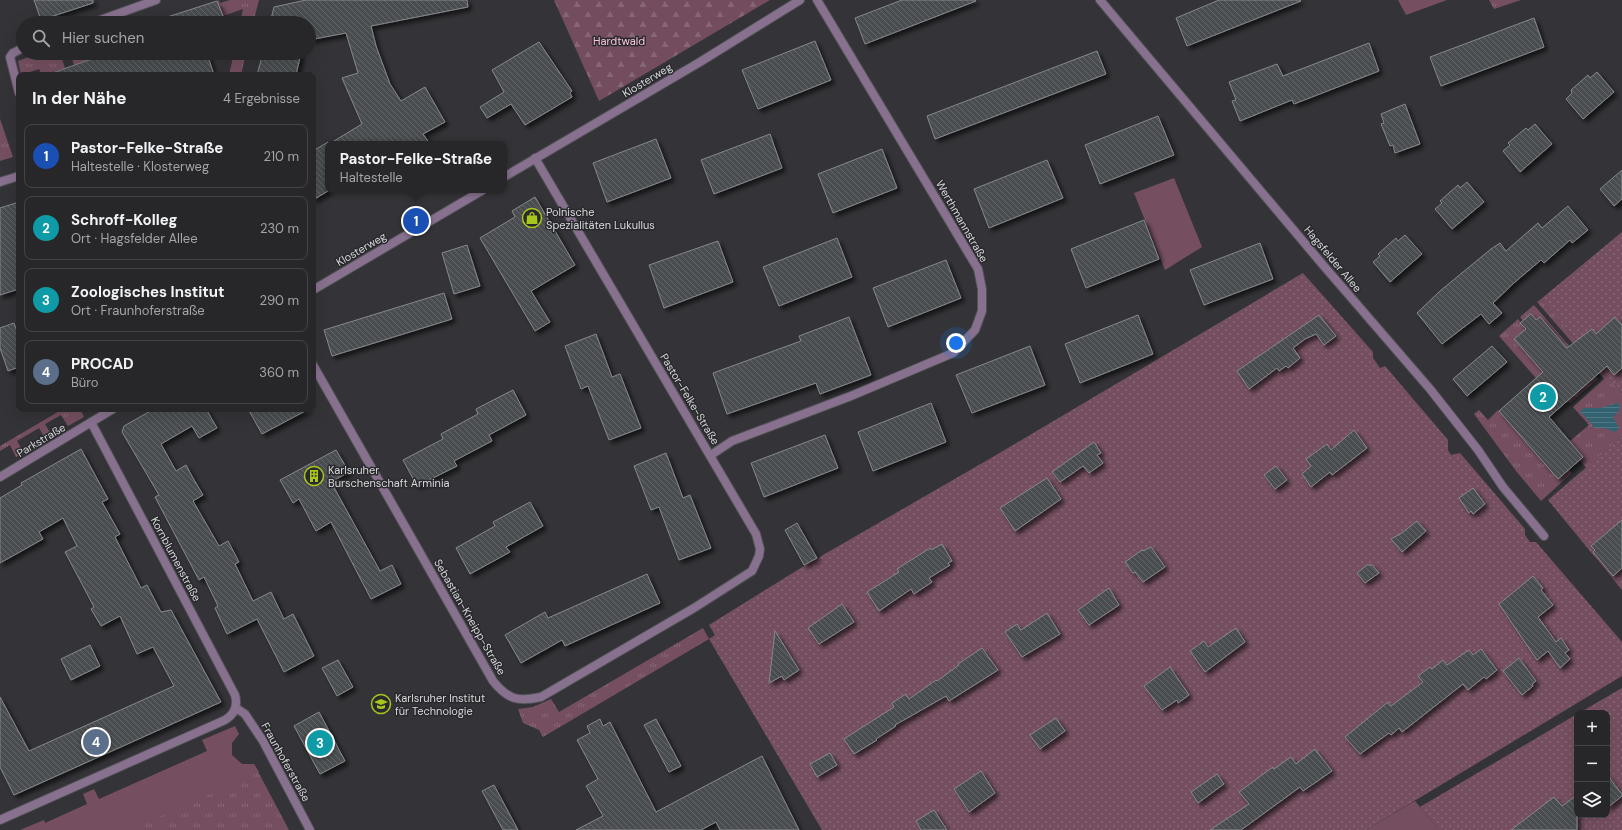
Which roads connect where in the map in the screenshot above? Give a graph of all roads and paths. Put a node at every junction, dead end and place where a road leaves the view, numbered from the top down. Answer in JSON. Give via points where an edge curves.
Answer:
{"nodes":[{"id":1,"x":156,"y":0,"type":"edge"},
{"id":2,"x":800,"y":0,"type":"edge"},
{"id":3,"x":817,"y":0,"type":"edge"},
{"id":4,"x":1100,"y":0,"type":"edge"},
{"id":5,"x":111,"y":16,"type":"edge"},
{"id":6,"x":16,"y":52,"type":"edge"},
{"id":7,"x":16,"y":82,"type":"edge"},
{"id":8,"x":535,"y":158,"type":"junction"},
{"id":9,"x":507,"y":175,"type":"edge"},
{"id":10,"x":16,"y":177,"type":"edge"},
{"id":11,"x":0,"y":182,"type":"edge"},
{"id":12,"x":477,"y":193,"type":"edge"},
{"id":13,"x":316,"y":288,"type":"edge"},
{"id":14,"x":316,"y":370,"type":"edge"},
{"id":15,"x":108,"y":412,"type":"edge"},
{"id":16,"x":91,"y":422,"type":"junction"},
{"id":17,"x":711,"y":455,"type":"junction"},
{"id":18,"x":0,"y":477,"type":"edge"},
{"id":19,"x":1544,"y":536,"type":"dead end"},
{"id":20,"x":752,"y":572,"type":"joint"},
{"id":21,"x":236,"y":708,"type":"junction"},
{"id":22,"x":0,"y":820,"type":"edge"},
{"id":23,"x":310,"y":830,"type":"edge"}],
"edges":[{"from":1,"to":5,"type":"street"},
{"from":2,"to":8,"type":"street","name":"Klosterweg","via":[[700,62]]},
{"from":3,"to":17,"type":"street","name":"Werthmannstraße","via":[[978,269],[982,311],[975,330],[953,353],[732,441]]},
{"from":4,"to":19,"type":"street","name":"Hagsfelder Allee","via":[[1430,389],[1478,450],[1503,487]]},
{"from":6,"to":7,"type":"street","via":[[10,60]]},
{"from":8,"to":9,"type":"street","name":"Klosterweg"},
{"from":8,"to":17,"type":"street","name":"Pastor-Felke-Straße"},
{"from":10,"to":11,"type":"street"},
{"from":12,"to":13,"type":"street","name":"Klosterweg"},
{"from":14,"to":20,"type":"street","name":"Sebastian-Kneipp-Straße","via":[[493,681],[509,696],[519,700],[541,697]]},
{"from":15,"to":16,"type":"street","name":"Parkstraße"},
{"from":16,"to":18,"type":"street","name":"Parkstraße"},
{"from":16,"to":21,"type":"street","name":"Kornblumenstraße","via":[[235,695]]},
{"from":17,"to":20,"type":"street","name":"Pastor-Felke-Straße","via":[[741,505],[758,541],[759,556]]},
{"from":21,"to":22,"type":"street","via":[[225,720]]},
{"from":21,"to":23,"type":"street","name":"Fraunhoferstraße","via":[[245,714],[260,736]]}]}
